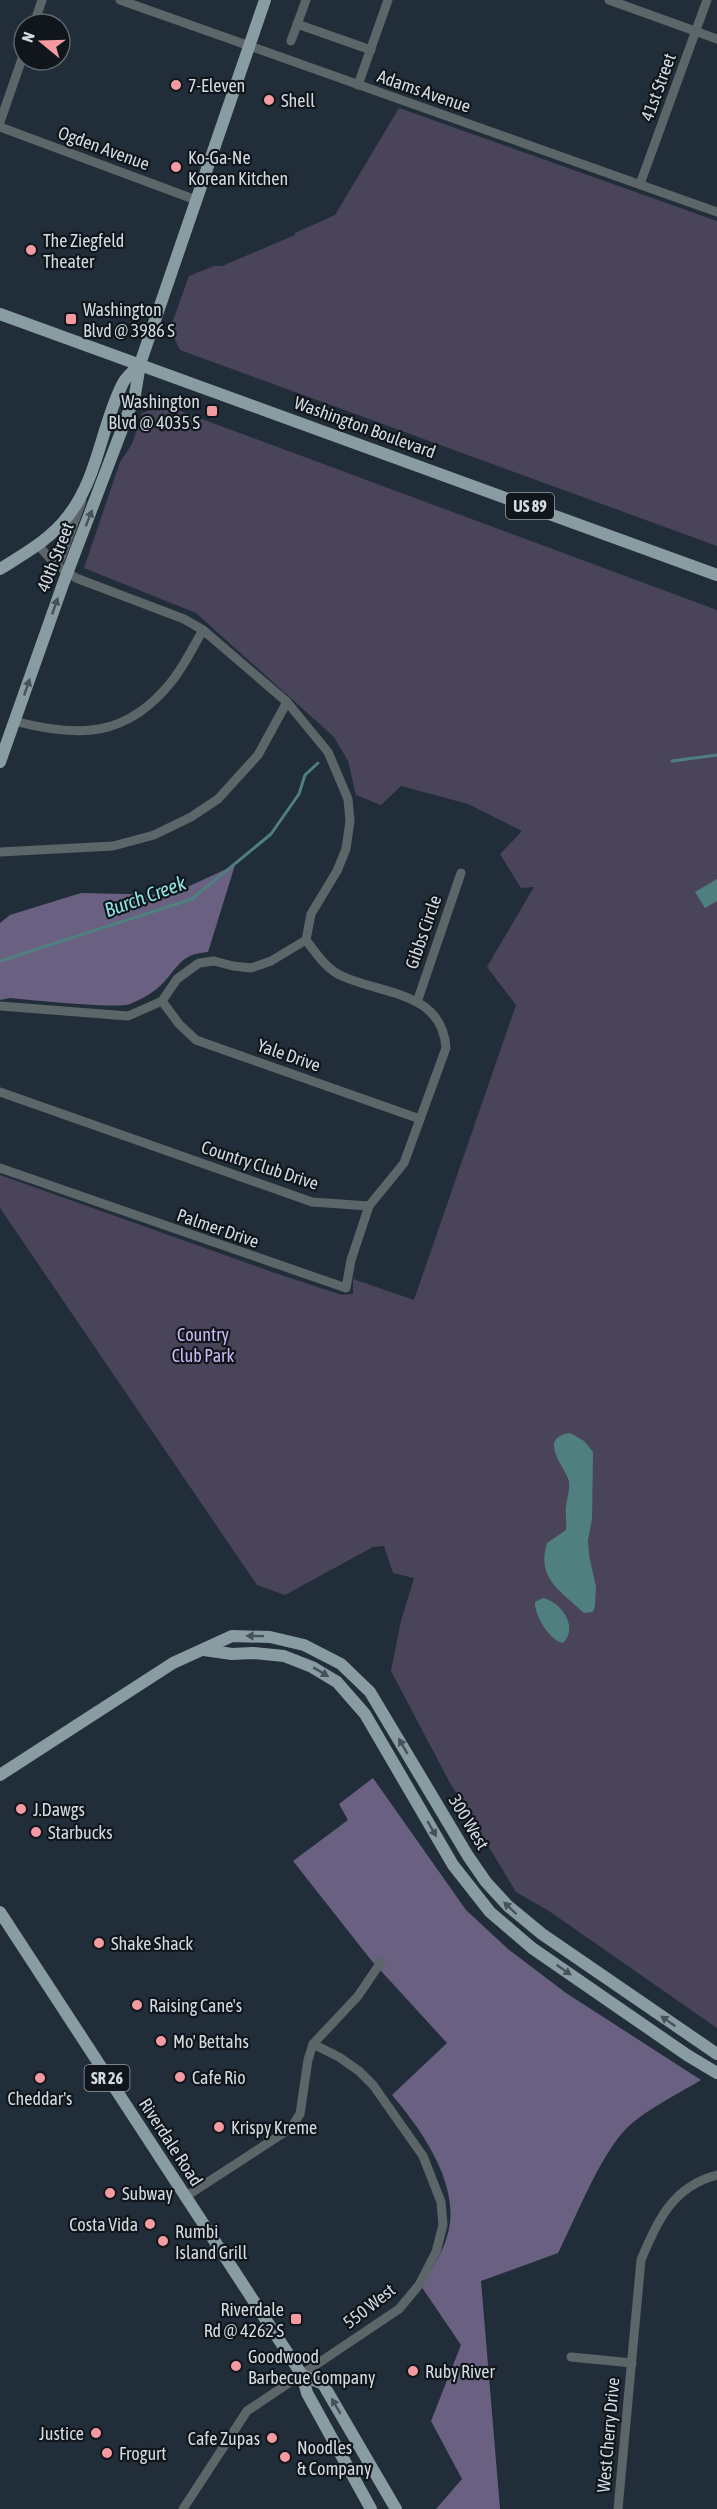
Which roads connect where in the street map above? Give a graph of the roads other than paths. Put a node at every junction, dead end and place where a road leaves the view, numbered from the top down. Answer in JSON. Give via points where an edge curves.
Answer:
{"nodes":[{"id":1,"x":120,"y":0,"type":"edge"},
{"id":2,"x":265,"y":0,"type":"edge"},
{"id":3,"x":306,"y":0,"type":"edge"},
{"id":4,"x":388,"y":0,"type":"edge"},
{"id":5,"x":609,"y":0,"type":"edge"},
{"id":6,"x":707,"y":0,"type":"edge"},
{"id":7,"x":297,"y":24,"type":"junction"},
{"id":8,"x":695,"y":31,"type":"junction"},
{"id":9,"x":717,"y":39,"type":"edge"},
{"id":10,"x":291,"y":41,"type":"dead end"},
{"id":11,"x":249,"y":46,"type":"junction"},
{"id":12,"x":371,"y":50,"type":"junction"},
{"id":13,"x":17,"y":72,"type":"edge"},
{"id":14,"x":358,"y":85,"type":"junction"},
{"id":15,"x":0,"y":122,"type":"edge"},
{"id":16,"x":0,"y":127,"type":"edge"},
{"id":17,"x":640,"y":184,"type":"junction"},
{"id":18,"x":196,"y":200,"type":"junction"},
{"id":19,"x":717,"y":212,"type":"edge"},
{"id":20,"x":0,"y":314,"type":"edge"},
{"id":21,"x":140,"y":364,"type":"junction"},
{"id":22,"x":85,"y":486,"type":"junction"},
{"id":23,"x":38,"y":545,"type":"junction"},
{"id":24,"x":57,"y":565,"type":"junction"},
{"id":25,"x":0,"y":569,"type":"edge"},
{"id":26,"x":67,"y":573,"type":"junction"},
{"id":27,"x":717,"y":575,"type":"edge"},
{"id":28,"x":204,"y":630,"type":"junction"},
{"id":29,"x":287,"y":702,"type":"junction"},
{"id":30,"x":15,"y":721,"type":"junction"},
{"id":31,"x":0,"y":762,"type":"edge"},
{"id":32,"x":0,"y":852,"type":"edge"},
{"id":33,"x":460,"y":873,"type":"dead end"},
{"id":34,"x":306,"y":940,"type":"junction"},
{"id":35,"x":162,"y":1001,"type":"junction"},
{"id":36,"x":417,"y":1002,"type":"junction"},
{"id":37,"x":0,"y":1006,"type":"edge"},
{"id":38,"x":0,"y":1092,"type":"edge"},
{"id":39,"x":420,"y":1119,"type":"junction"},
{"id":40,"x":0,"y":1168,"type":"edge"},
{"id":41,"x":369,"y":1206,"type":"junction"},
{"id":42,"x":204,"y":1650,"type":"junction"},
{"id":43,"x":0,"y":1775,"type":"edge"},
{"id":44,"x":0,"y":1912,"type":"edge"},
{"id":45,"x":381,"y":1962,"type":"dead end"},
{"id":46,"x":313,"y":2044,"type":"junction"},
{"id":47,"x":717,"y":2054,"type":"edge"},
{"id":48,"x":717,"y":2073,"type":"edge"},
{"id":49,"x":717,"y":2175,"type":"edge"},
{"id":50,"x":185,"y":2197,"type":"junction"},
{"id":51,"x":571,"y":2357,"type":"dead end"},
{"id":52,"x":632,"y":2363,"type":"junction"},
{"id":53,"x":302,"y":2375,"type":"junction"},
{"id":54,"x":183,"y":2509,"type":"edge"},
{"id":55,"x":371,"y":2509,"type":"edge"},
{"id":56,"x":396,"y":2509,"type":"edge"},
{"id":57,"x":618,"y":2509,"type":"edge"}],
"edges":[{"from":1,"to":11,"type":"street","name":"Adams Avenue"},
{"from":2,"to":11,"type":"main road","name":"40th Street"},
{"from":3,"to":7,"type":"street"},
{"from":4,"to":12,"type":"street"},
{"from":5,"to":8,"type":"street"},
{"from":6,"to":8,"type":"street","name":"41st Street"},
{"from":7,"to":10,"type":"street"},
{"from":7,"to":12,"type":"street"},
{"from":8,"to":9,"type":"street"},
{"from":8,"to":17,"type":"street","name":"41st Street"},
{"from":11,"to":14,"type":"street","name":"Adams Avenue"},
{"from":11,"to":18,"type":"main road","name":"40th Street"},
{"from":12,"to":14,"type":"street"},
{"from":13,"to":15,"type":"street"},
{"from":14,"to":17,"type":"street","name":"Adams Avenue"},
{"from":16,"to":18,"type":"street","name":"Ogden Avenue"},
{"from":17,"to":19,"type":"street","name":"Adams Avenue"},
{"from":18,"to":21,"type":"main road","name":"40th Street"},
{"from":20,"to":21,"type":"main road","name":"Washington Boulevard","number":"US 89"},
{"from":21,"to":22,"type":"main road","name":"40th Street","via":[[122,383]]},
{"from":26,"to":21,"type":"main road","name":"40th Street","one_way":true,"via":[[135,395]]},
{"from":21,"to":27,"type":"main road","name":"Washington Boulevard","number":"US 89"},
{"from":22,"to":23,"type":"main road","via":[[67,518]]},
{"from":22,"to":24,"type":"street","name":"40th Street","via":[[78,516]]},
{"from":23,"to":24,"type":"street"},
{"from":23,"to":25,"type":"main road"},
{"from":24,"to":26,"type":"street"},
{"from":26,"to":28,"type":"street"},
{"from":30,"to":26,"type":"main road","name":"40th Street","one_way":true},
{"from":28,"to":29,"type":"street"},
{"from":28,"to":30,"type":"street","via":[[173,681],[153,702],[127,720],[101,729],[73,732]]},
{"from":29,"to":32,"type":"street","via":[[258,755],[218,800],[191,817],[154,835],[113,846]]},
{"from":29,"to":34,"type":"street","via":[[328,752],[348,799],[350,820],[346,849],[311,914]]},
{"from":30,"to":31,"type":"main road","name":"40th Street"},
{"from":33,"to":36,"type":"street","name":"Gibbs Circle"},
{"from":34,"to":35,"type":"street","via":[[251,968],[214,961],[199,963],[177,979]]},
{"from":34,"to":36,"type":"street","via":[[320,959],[340,975]]},
{"from":35,"to":37,"type":"street","via":[[128,1016]]},
{"from":35,"to":39,"type":"street","name":"Yale Drive","via":[[196,1040]]},
{"from":36,"to":39,"type":"street","via":[[432,1011],[440,1022],[446,1048]]},
{"from":38,"to":41,"type":"street","name":"Country Club Drive","via":[[312,1202]]},
{"from":39,"to":41,"type":"street","via":[[404,1163]]},
{"from":40,"to":41,"type":"street","name":"Palmer Drive","via":[[346,1288]]},
{"from":42,"to":43,"type":"main road","name":"300 West","via":[[173,1663]]},
{"from":47,"to":42,"type":"main road","name":"300 West","one_way":true,"via":[[533,1928],[497,1894],[468,1856],[379,1705],[347,1669],[312,1648],[270,1637],[232,1636]]},
{"from":42,"to":48,"type":"main road","name":"300 West","one_way":true,"via":[[284,1656],[312,1666],[336,1682],[365,1714],[453,1865],[490,1912],[542,1954]]},
{"from":44,"to":50,"type":"main road","name":"Riverdale Road","number":"SR 26"},
{"from":45,"to":46,"type":"street","via":[[358,1996]]},
{"from":46,"to":50,"type":"street","via":[[300,2114],[291,2128]]},
{"from":46,"to":53,"type":"street","name":"550 West","via":[[339,2057],[373,2085],[423,2156],[439,2193],[444,2225],[436,2252],[419,2284],[399,2308]]},
{"from":49,"to":52,"type":"street","name":"West Cherry Drive","via":[[688,2187],[667,2205],[654,2228],[641,2260]]},
{"from":50,"to":53,"type":"main road","name":"Riverdale Road","number":"SR 26"},
{"from":51,"to":52,"type":"street","name":"West Cherry Drive"},
{"from":52,"to":57,"type":"street","name":"West Cherry Drive"},
{"from":53,"to":54,"type":"street","name":"550 West","via":[[247,2411]]},
{"from":53,"to":55,"type":"main road","number":"SR 26","via":[[308,2396]]},
{"from":56,"to":53,"type":"main road","one_way":true,"via":[[323,2384]]}]}
